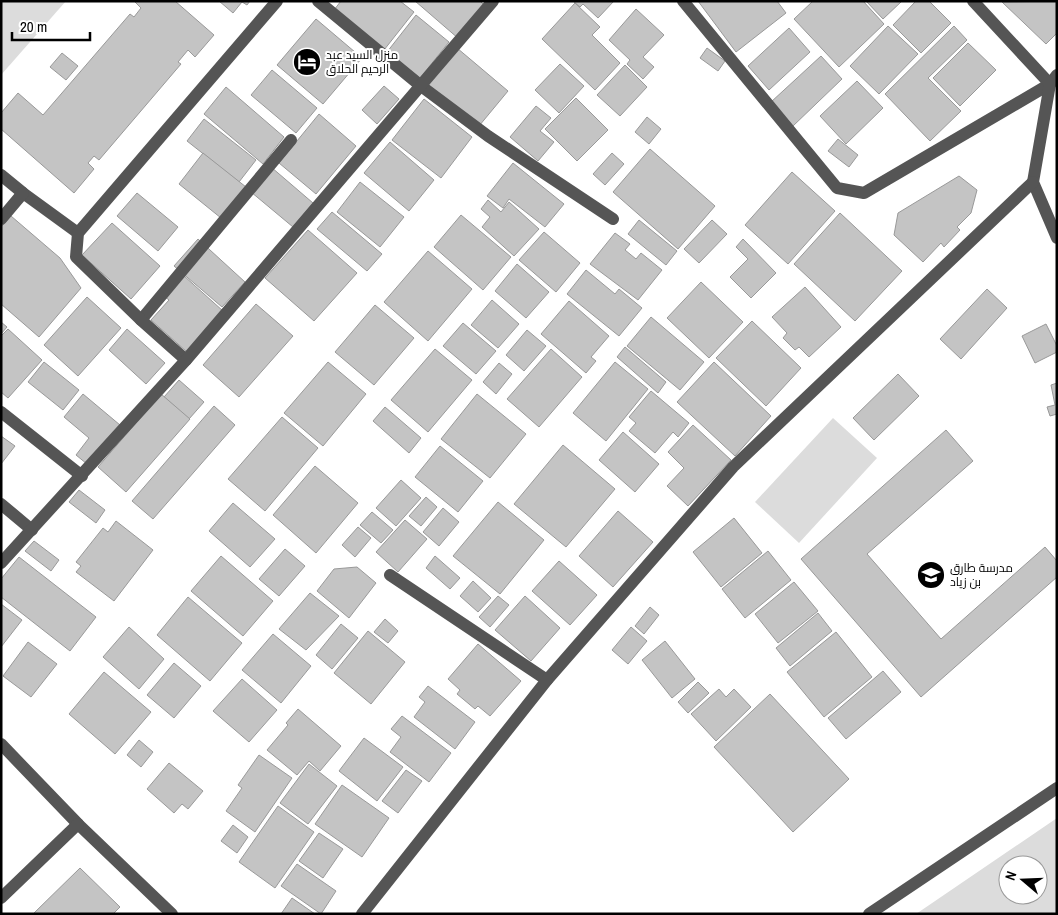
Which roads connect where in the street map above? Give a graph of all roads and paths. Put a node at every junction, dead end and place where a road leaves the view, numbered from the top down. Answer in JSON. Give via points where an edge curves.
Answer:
{"nodes":[{"id":1,"x":278,"y":1,"type":"edge"},
{"id":2,"x":318,"y":1,"type":"edge"},
{"id":3,"x":493,"y":1,"type":"edge"},
{"id":4,"x":683,"y":1,"type":"edge"},
{"id":5,"x":973,"y":1,"type":"edge"},
{"id":6,"x":1053,"y":80,"type":"edge"},
{"id":7,"x":421,"y":86,"type":"junction"},
{"id":8,"x":291,"y":140,"type":"dead end"},
{"id":9,"x":1,"y":174,"type":"edge"},
{"id":10,"x":1033,"y":182,"type":"junction"},
{"id":11,"x":23,"y":193,"type":"junction"},
{"id":12,"x":1,"y":219,"type":"edge"},
{"id":13,"x":613,"y":219,"type":"dead end"},
{"id":14,"x":78,"y":233,"type":"junction"},
{"id":15,"x":1057,"y":238,"type":"edge"},
{"id":16,"x":142,"y":320,"type":"junction"},
{"id":17,"x":186,"y":360,"type":"junction"},
{"id":18,"x":1,"y":412,"type":"edge"},
{"id":19,"x":82,"y":476,"type":"junction"},
{"id":20,"x":1,"y":504,"type":"edge"},
{"id":21,"x":32,"y":530,"type":"junction"},
{"id":22,"x":1,"y":563,"type":"edge"},
{"id":23,"x":390,"y":575,"type":"dead end"},
{"id":24,"x":547,"y":680,"type":"junction"},
{"id":25,"x":1,"y":744,"type":"edge"},
{"id":26,"x":1057,"y":788,"type":"edge"},
{"id":27,"x":78,"y":824,"type":"junction"},
{"id":28,"x":1,"y":898,"type":"edge"},
{"id":29,"x":172,"y":914,"type":"edge"},
{"id":30,"x":362,"y":914,"type":"edge"},
{"id":31,"x":869,"y":914,"type":"edge"}],
"edges":[{"from":1,"to":14,"type":"street"},
{"from":2,"to":7,"type":"street"},
{"from":3,"to":7,"type":"street"},
{"from":4,"to":6,"type":"street","via":[[837,188],[864,193]]},
{"from":5,"to":6,"type":"street"},
{"from":6,"to":10,"type":"street"},
{"from":7,"to":13,"type":"street","via":[[488,136]]},
{"from":7,"to":17,"type":"street"},
{"from":8,"to":16,"type":"street"},
{"from":9,"to":11,"type":"street"},
{"from":10,"to":15,"type":"street"},
{"from":10,"to":24,"type":"street","via":[[733,467]]},
{"from":11,"to":12,"type":"street"},
{"from":11,"to":14,"type":"street"},
{"from":14,"to":16,"type":"street","via":[[76,257]]},
{"from":16,"to":17,"type":"street"},
{"from":17,"to":19,"type":"street"},
{"from":18,"to":19,"type":"street"},
{"from":19,"to":21,"type":"street"},
{"from":20,"to":21,"type":"street"},
{"from":21,"to":22,"type":"street"},
{"from":23,"to":24,"type":"street"},
{"from":24,"to":30,"type":"street"},
{"from":25,"to":27,"type":"street"},
{"from":26,"to":31,"type":"street"},
{"from":27,"to":28,"type":"street"},
{"from":27,"to":29,"type":"street"}]}
